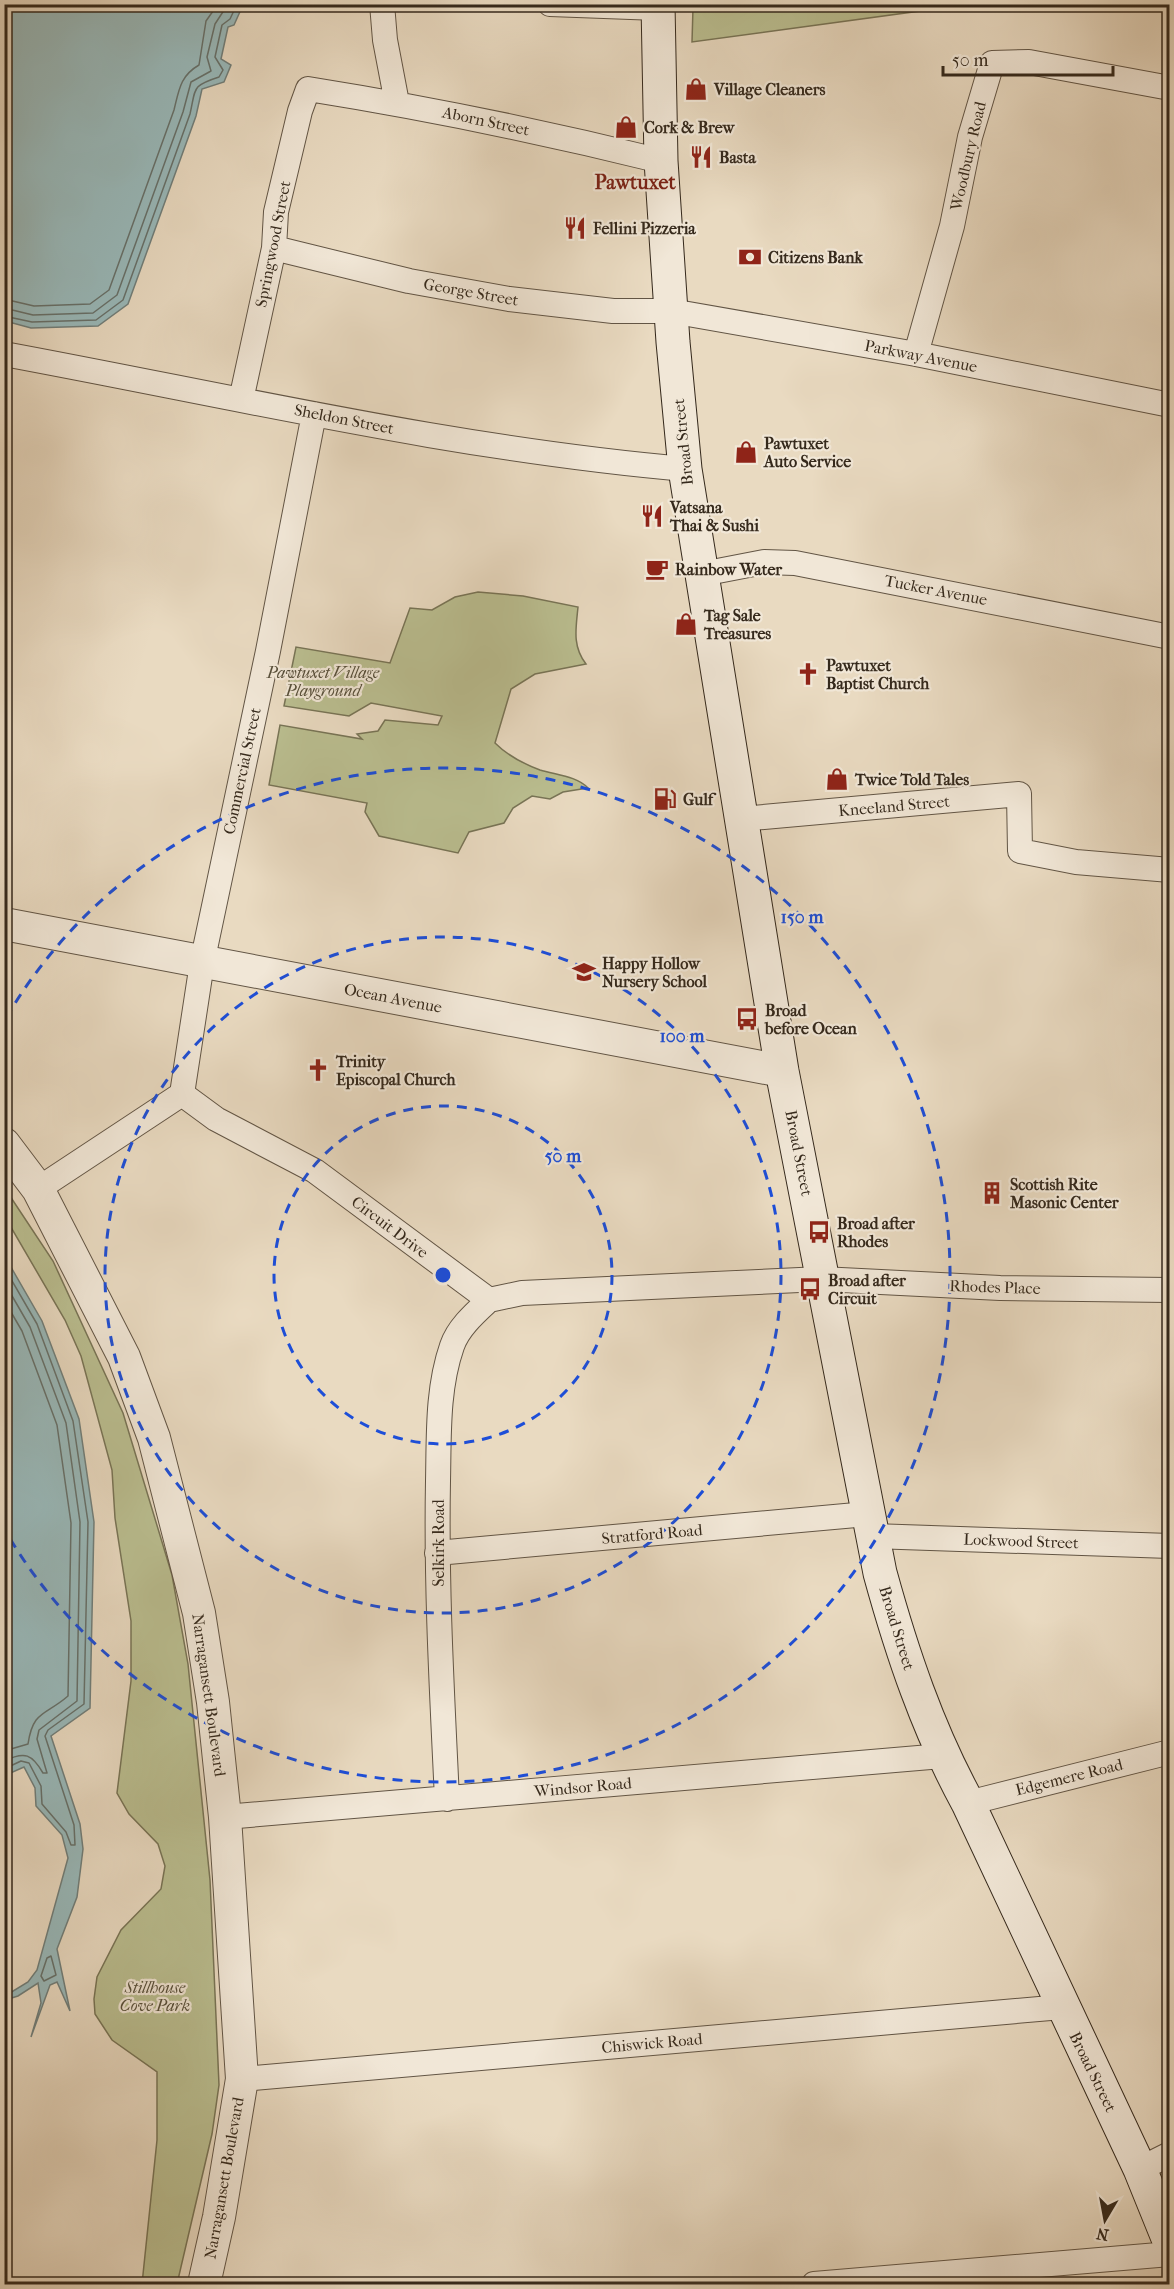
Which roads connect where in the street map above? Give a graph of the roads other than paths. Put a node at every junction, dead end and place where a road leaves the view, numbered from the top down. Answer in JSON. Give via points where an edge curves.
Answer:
{"nodes":[{"id":1,"x":382,"y":4,"type":"edge"},
{"id":2,"x":550,"y":4,"type":"edge"},
{"id":3,"x":658,"y":6,"type":"edge"},
{"id":4,"x":1170,"y":88,"type":"edge"},
{"id":5,"x":308,"y":89,"type":"joint"},
{"id":6,"x":397,"y":103,"type":"junction"},
{"id":7,"x":661,"y":161,"type":"junction"},
{"id":8,"x":274,"y":248,"type":"junction"},
{"id":9,"x":671,"y":311,"type":"junction"},
{"id":10,"x":4,"y":354,"type":"edge"},
{"id":11,"x":916,"y":354,"type":"junction"},
{"id":12,"x":242,"y":400,"type":"junction"},
{"id":13,"x":1170,"y":405,"type":"edge"},
{"id":14,"x":314,"y":414,"type":"junction"},
{"id":15,"x":685,"y":469,"type":"junction"},
{"id":16,"x":702,"y":574,"type":"junction"},
{"id":17,"x":1170,"y":637,"type":"edge"},
{"id":18,"x":741,"y":819,"type":"junction"},
{"id":19,"x":1170,"y":870,"type":"edge"},
{"id":20,"x":4,"y":924,"type":"edge"},
{"id":21,"x":202,"y":963,"type":"junction"},
{"id":22,"x":782,"y":1071,"type":"junction"},
{"id":23,"x":182,"y":1094,"type":"junction"},
{"id":24,"x":4,"y":1144,"type":"edge"},
{"id":25,"x":38,"y":1190,"type":"junction"},
{"id":26,"x":821,"y":1279,"type":"junction"},
{"id":27,"x":1170,"y":1290,"type":"edge"},
{"id":28,"x":489,"y":1300,"type":"junction"},
{"id":29,"x":870,"y":1525,"type":"junction"},
{"id":30,"x":1170,"y":1546,"type":"edge"},
{"id":31,"x":437,"y":1553,"type":"junction"},
{"id":32,"x":1170,"y":1752,"type":"edge"},
{"id":33,"x":942,"y":1756,"type":"junction"},
{"id":34,"x":447,"y":1799,"type":"junction"},
{"id":35,"x":968,"y":1803,"type":"junction"},
{"id":36,"x":225,"y":1817,"type":"junction"},
{"id":37,"x":1062,"y":2007,"type":"junction"},
{"id":38,"x":242,"y":2079,"type":"junction"},
{"id":39,"x":1170,"y":2154,"type":"edge"},
{"id":40,"x":1140,"y":2169,"type":"junction"},
{"id":41,"x":1170,"y":2243,"type":"edge"},
{"id":42,"x":1170,"y":2254,"type":"edge"},
{"id":43,"x":204,"y":2284,"type":"edge"},
{"id":44,"x":814,"y":2284,"type":"edge"}],
"edges":[{"from":1,"to":6,"type":"street","via":[[384,40]]},
{"from":2,"to":3,"type":"street"},
{"from":3,"to":7,"type":"main road","name":"Broad Street"},
{"from":4,"to":11,"type":"street","name":"Woodbury Road","via":[[1029,62],[992,63]]},
{"from":5,"to":6,"type":"street","name":"Aborn Street"},
{"from":5,"to":8,"type":"street","name":"Springwood Street","via":[[276,212]]},
{"from":6,"to":7,"type":"street","name":"Aborn Street"},
{"from":7,"to":9,"type":"main road","name":"Broad Street"},
{"from":8,"to":9,"type":"street","name":"George Street","via":[[409,281],[508,299],[613,311]]},
{"from":8,"to":12,"type":"street","name":"Springwood Street"},
{"from":9,"to":11,"type":"street","name":"Parkway Avenue"},
{"from":9,"to":15,"type":"main road","name":"Broad Street"},
{"from":10,"to":12,"type":"street","name":"Sheldon Street"},
{"from":11,"to":13,"type":"street","name":"Parkway Avenue"},
{"from":12,"to":14,"type":"street","name":"Sheldon Street"},
{"from":14,"to":15,"type":"street","name":"Sheldon Street","via":[[497,448]]},
{"from":14,"to":21,"type":"street","name":"Commercial Street"},
{"from":15,"to":16,"type":"main road","name":"Broad Street"},
{"from":16,"to":17,"type":"street","name":"Tucker Avenue","via":[[764,562],[795,563]]},
{"from":16,"to":18,"type":"main road","name":"Broad Street"},
{"from":18,"to":19,"type":"street","name":"Kneeland Street","via":[[1019,794],[1020,851],[1076,862]]},
{"from":18,"to":22,"type":"main road","name":"Broad Street"},
{"from":20,"to":21,"type":"street","name":"Ocean Avenue"},
{"from":21,"to":22,"type":"street","name":"Ocean Avenue"},
{"from":21,"to":23,"type":"street","name":"Commercial Street"},
{"from":22,"to":26,"type":"main road","name":"Broad Street"},
{"from":23,"to":25,"type":"street"},
{"from":23,"to":28,"type":"street","name":"Circuit Drive","via":[[216,1119],[315,1171]]},
{"from":24,"to":25,"type":"street","name":"Narragansett Boulevard"},
{"from":25,"to":36,"type":"street","name":"Narragansett Boulevard","via":[[124,1357],[154,1438],[199,1613]]},
{"from":26,"to":27,"type":"street","name":"Rhodes Place","via":[[1000,1288]]},
{"from":26,"to":28,"type":"street","via":[[522,1293]]},
{"from":26,"to":29,"type":"main road","name":"Broad Street"},
{"from":28,"to":31,"type":"street","name":"Selkirk Road","via":[[469,1319],[453,1343],[444,1376]]},
{"from":29,"to":30,"type":"street","name":"Lockwood Street"},
{"from":29,"to":31,"type":"street","name":"Stratford Road"},
{"from":29,"to":33,"type":"main road","name":"Broad Street","via":[[903,1654]]},
{"from":31,"to":34,"type":"street","name":"Selkirk Road"},
{"from":32,"to":35,"type":"street","name":"Edgemere Road"},
{"from":33,"to":34,"type":"street","name":"Windsor Road"},
{"from":33,"to":35,"type":"main road","name":"Broad Street"},
{"from":34,"to":36,"type":"street","name":"Windsor Road"},
{"from":35,"to":37,"type":"main road","name":"Broad Street"},
{"from":36,"to":38,"type":"street","name":"Narragansett Boulevard"},
{"from":37,"to":38,"type":"street","name":"Chiswick Road"},
{"from":37,"to":40,"type":"main road","name":"Broad Street"},
{"from":38,"to":43,"type":"street","name":"Narragansett Boulevard"},
{"from":39,"to":40,"type":"street"},
{"from":40,"to":41,"type":"main road","name":"Broad Street"},
{"from":42,"to":44,"type":"street"}]}
